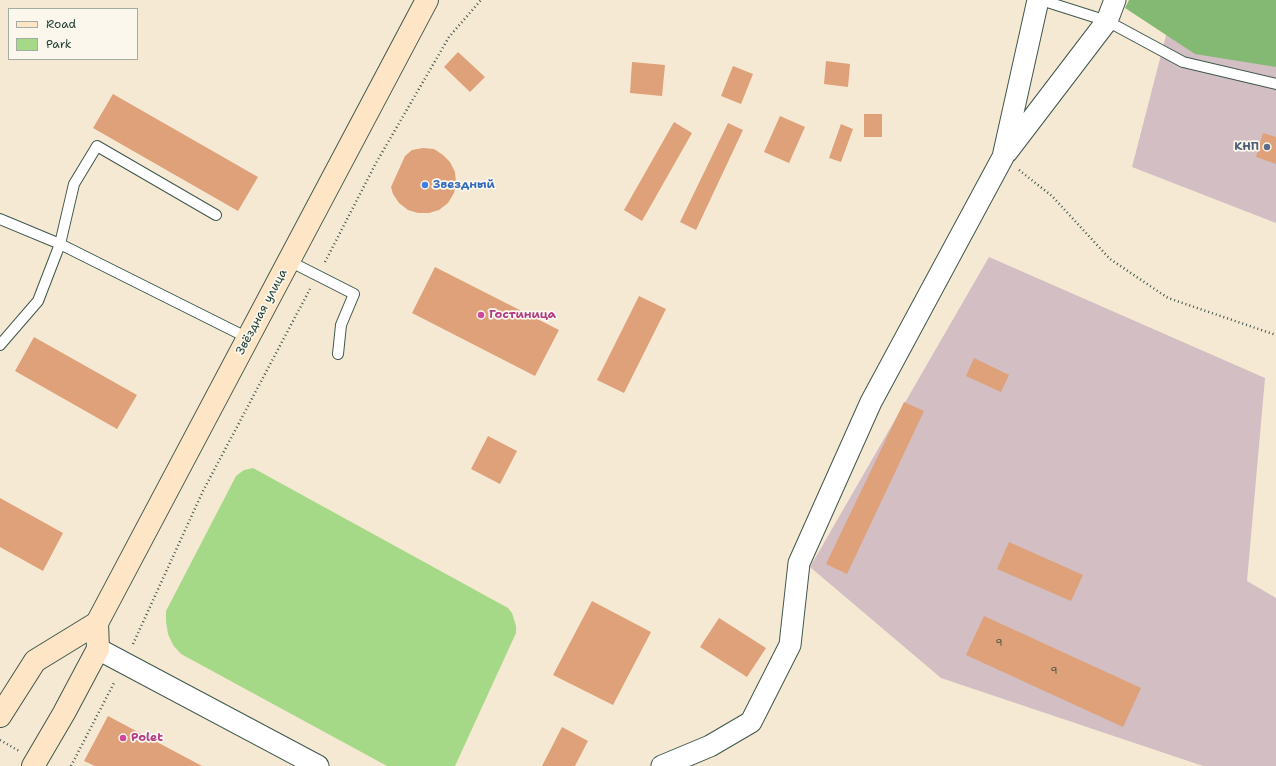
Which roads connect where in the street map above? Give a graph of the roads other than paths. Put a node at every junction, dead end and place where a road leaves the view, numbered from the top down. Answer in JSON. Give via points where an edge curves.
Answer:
{"nodes":[{"id":1,"x":427,"y":0,"type":"edge"},
{"id":2,"x":1038,"y":0,"type":"edge"},
{"id":3,"x":1041,"y":0,"type":"edge"},
{"id":4,"x":1115,"y":0,"type":"edge"},
{"id":5,"x":1106,"y":21,"type":"junction"},
{"id":6,"x":1276,"y":84,"type":"edge"},
{"id":7,"x":1003,"y":157,"type":"junction"},
{"id":8,"x":216,"y":215,"type":"dead end"},
{"id":9,"x":0,"y":219,"type":"edge"},
{"id":10,"x":60,"y":244,"type":"junction"},
{"id":11,"x":289,"y":261,"type":"junction"},
{"id":12,"x":248,"y":338,"type":"junction"},
{"id":13,"x":0,"y":345,"type":"edge"},
{"id":14,"x":338,"y":354,"type":"dead end"},
{"id":15,"x":98,"y":623,"type":"junction"},
{"id":16,"x":98,"y":648,"type":"junction"},
{"id":17,"x":0,"y":716,"type":"edge"},
{"id":18,"x":33,"y":766,"type":"edge"},
{"id":19,"x":318,"y":766,"type":"edge"},
{"id":20,"x":662,"y":766,"type":"edge"}],
"edges":[{"from":1,"to":11,"type":"street","name":"Звёздная улица"},
{"from":2,"to":7,"type":"street"},
{"from":3,"to":5,"type":"lane"},
{"from":4,"to":5,"type":"street"},
{"from":5,"to":6,"type":"lane","via":[[1183,62]]},
{"from":5,"to":7,"type":"street"},
{"from":7,"to":20,"type":"street","via":[[871,402],[798,563],[790,645],[751,722],[710,746]]},
{"from":8,"to":10,"type":"lane","via":[[97,146],[74,184]]},
{"from":9,"to":10,"type":"lane"},
{"from":10,"to":12,"type":"lane"},
{"from":10,"to":13,"type":"lane","via":[[38,301]]},
{"from":11,"to":12,"type":"street","name":"Звёздная улица"},
{"from":11,"to":14,"type":"lane","via":[[354,294],[341,325]]},
{"from":12,"to":15,"type":"street","name":"Звёздная улица"},
{"from":15,"to":16,"type":"street"},
{"from":15,"to":17,"type":"street","via":[[35,660]]},
{"from":16,"to":18,"type":"street"},
{"from":16,"to":19,"type":"street"}]}
